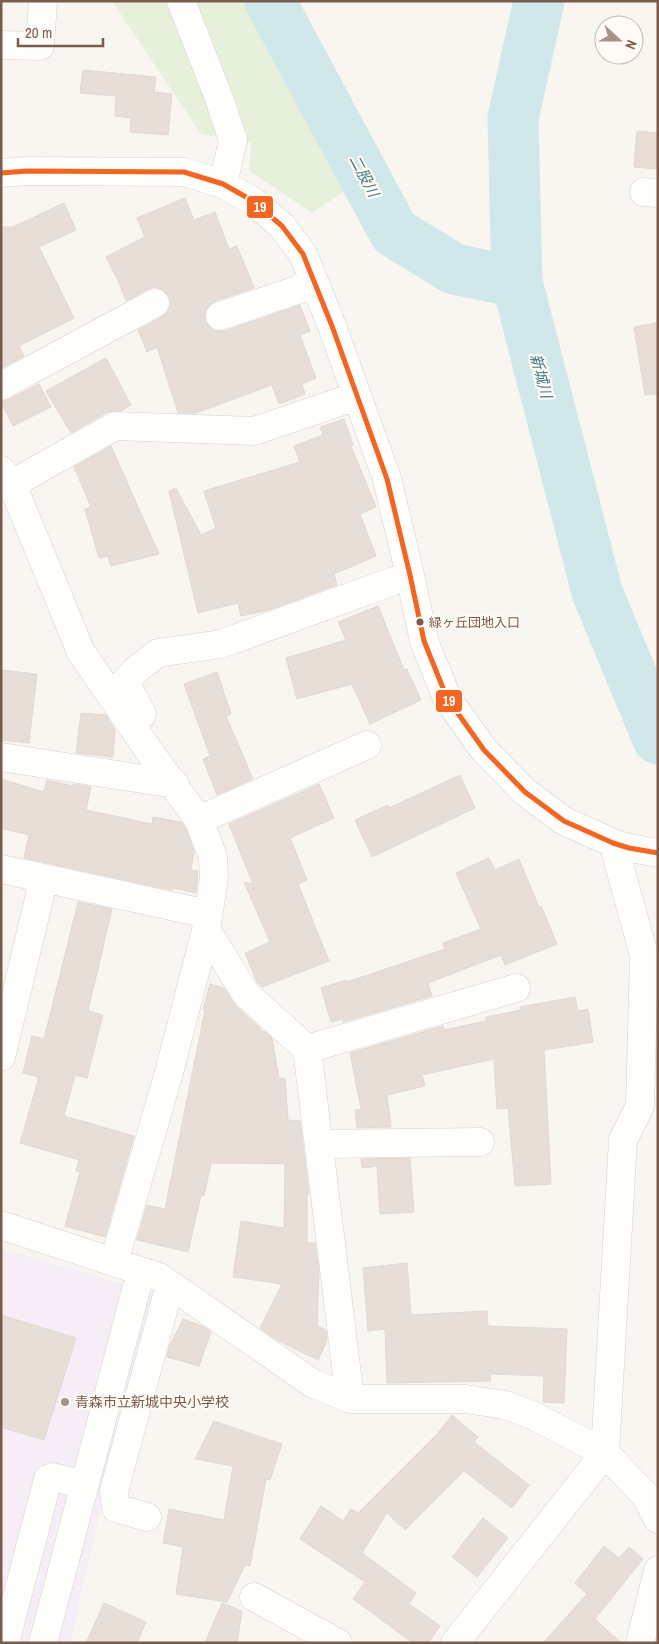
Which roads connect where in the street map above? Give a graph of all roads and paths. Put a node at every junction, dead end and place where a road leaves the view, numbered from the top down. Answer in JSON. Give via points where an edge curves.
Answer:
{"nodes":[{"id":1,"x":43,"y":1,"type":"edge"},
{"id":2,"x":181,"y":1,"type":"edge"},
{"id":3,"x":1,"y":45,"type":"edge"},
{"id":4,"x":1,"y":173,"type":"edge"},
{"id":5,"x":223,"y":184,"type":"junction"},
{"id":6,"x":315,"y":284,"type":"junction"},
{"id":7,"x":155,"y":303,"type":"dead end"},
{"id":8,"x":220,"y":316,"type":"dead end"},
{"id":9,"x":1,"y":386,"type":"edge"},
{"id":10,"x":357,"y":396,"type":"junction"},
{"id":11,"x":7,"y":477,"type":"edge"},
{"id":12,"x":410,"y":574,"type":"junction"},
{"id":13,"x":367,"y":745,"type":"dead end"},
{"id":14,"x":1,"y":757,"type":"edge"},
{"id":15,"x":154,"y":758,"type":"junction"},
{"id":16,"x":175,"y":784,"type":"junction"},
{"id":17,"x":199,"y":820,"type":"junction"},
{"id":18,"x":621,"y":846,"type":"junction"},
{"id":19,"x":658,"y":853,"type":"edge"},
{"id":20,"x":1,"y":869,"type":"edge"},
{"id":21,"x":44,"y":878,"type":"junction"},
{"id":22,"x":207,"y":922,"type":"junction"},
{"id":23,"x":516,"y":988,"type":"dead end"},
{"id":24,"x":307,"y":1049,"type":"junction"},
{"id":25,"x":1,"y":1057,"type":"edge"},
{"id":26,"x":480,"y":1142,"type":"dead end"},
{"id":27,"x":319,"y":1144,"type":"junction"},
{"id":28,"x":1,"y":1225,"type":"edge"},
{"id":29,"x":114,"y":1262,"type":"junction"},
{"id":30,"x":141,"y":1271,"type":"junction"},
{"id":31,"x":170,"y":1284,"type":"junction"},
{"id":32,"x":350,"y":1399,"type":"junction"},
{"id":33,"x":605,"y":1453,"type":"junction"},
{"id":34,"x":84,"y":1485,"type":"junction"},
{"id":35,"x":147,"y":1518,"type":"dead end"},
{"id":36,"x":658,"y":1519,"type":"edge"},
{"id":37,"x":658,"y":1570,"type":"edge"},
{"id":38,"x":254,"y":1597,"type":"dead end"},
{"id":39,"x":6,"y":1643,"type":"edge"},
{"id":40,"x":43,"y":1643,"type":"edge"},
{"id":41,"x":338,"y":1643,"type":"edge"},
{"id":42,"x":454,"y":1643,"type":"edge"},
{"id":43,"x":640,"y":1643,"type":"edge"}],
"edges":[{"from":1,"to":3,"type":"street","via":[[40,46]]},
{"from":2,"to":5,"type":"street","via":[[233,140]]},
{"from":4,"to":5,"type":"street","via":[[184,172]]},
{"from":5,"to":6,"type":"street","via":[[253,201],[282,226],[302,254]]},
{"from":6,"to":8,"type":"street"},
{"from":6,"to":10,"type":"street"},
{"from":7,"to":9,"type":"street"},
{"from":10,"to":11,"type":"street","via":[[254,431],[115,426]]},
{"from":10,"to":12,"type":"street","via":[[387,479]]},
{"from":11,"to":15,"type":"street","via":[[81,652]]},
{"from":12,"to":15,"type":"street","via":[[221,644],[158,653],[125,682],[157,741]]},
{"from":12,"to":18,"type":"street","via":[[424,641],[447,698],[484,750],[525,792],[564,821]]},
{"from":13,"to":17,"type":"street"},
{"from":14,"to":16,"type":"street"},
{"from":15,"to":16,"type":"street"},
{"from":16,"to":17,"type":"street"},
{"from":17,"to":22,"type":"street","via":[[213,857],[214,878]]},
{"from":18,"to":19,"type":"street"},
{"from":18,"to":33,"type":"street","via":[[644,956],[640,1106],[623,1140]]},
{"from":20,"to":21,"type":"street"},
{"from":21,"to":22,"type":"street"},
{"from":21,"to":25,"type":"street"},
{"from":22,"to":24,"type":"street","via":[[246,994]]},
{"from":22,"to":29,"type":"street","via":[[168,1076]]},
{"from":23,"to":24,"type":"street"},
{"from":24,"to":27,"type":"street"},
{"from":26,"to":27,"type":"street"},
{"from":27,"to":32,"type":"street"},
{"from":28,"to":29,"type":"street"},
{"from":29,"to":30,"type":"street"},
{"from":30,"to":31,"type":"street"},
{"from":30,"to":34,"type":"street"},
{"from":31,"to":32,"type":"street","via":[[312,1383]]},
{"from":31,"to":35,"type":"street","via":[[114,1491],[116,1508]]},
{"from":32,"to":33,"type":"street","via":[[466,1399],[505,1405],[532,1415]]},
{"from":33,"to":36,"type":"street","via":[[645,1496]]},
{"from":33,"to":42,"type":"street"},
{"from":34,"to":39,"type":"street","via":[[53,1477],[48,1479]]},
{"from":34,"to":40,"type":"street"},
{"from":37,"to":43,"type":"street"},
{"from":38,"to":41,"type":"street"}]}
